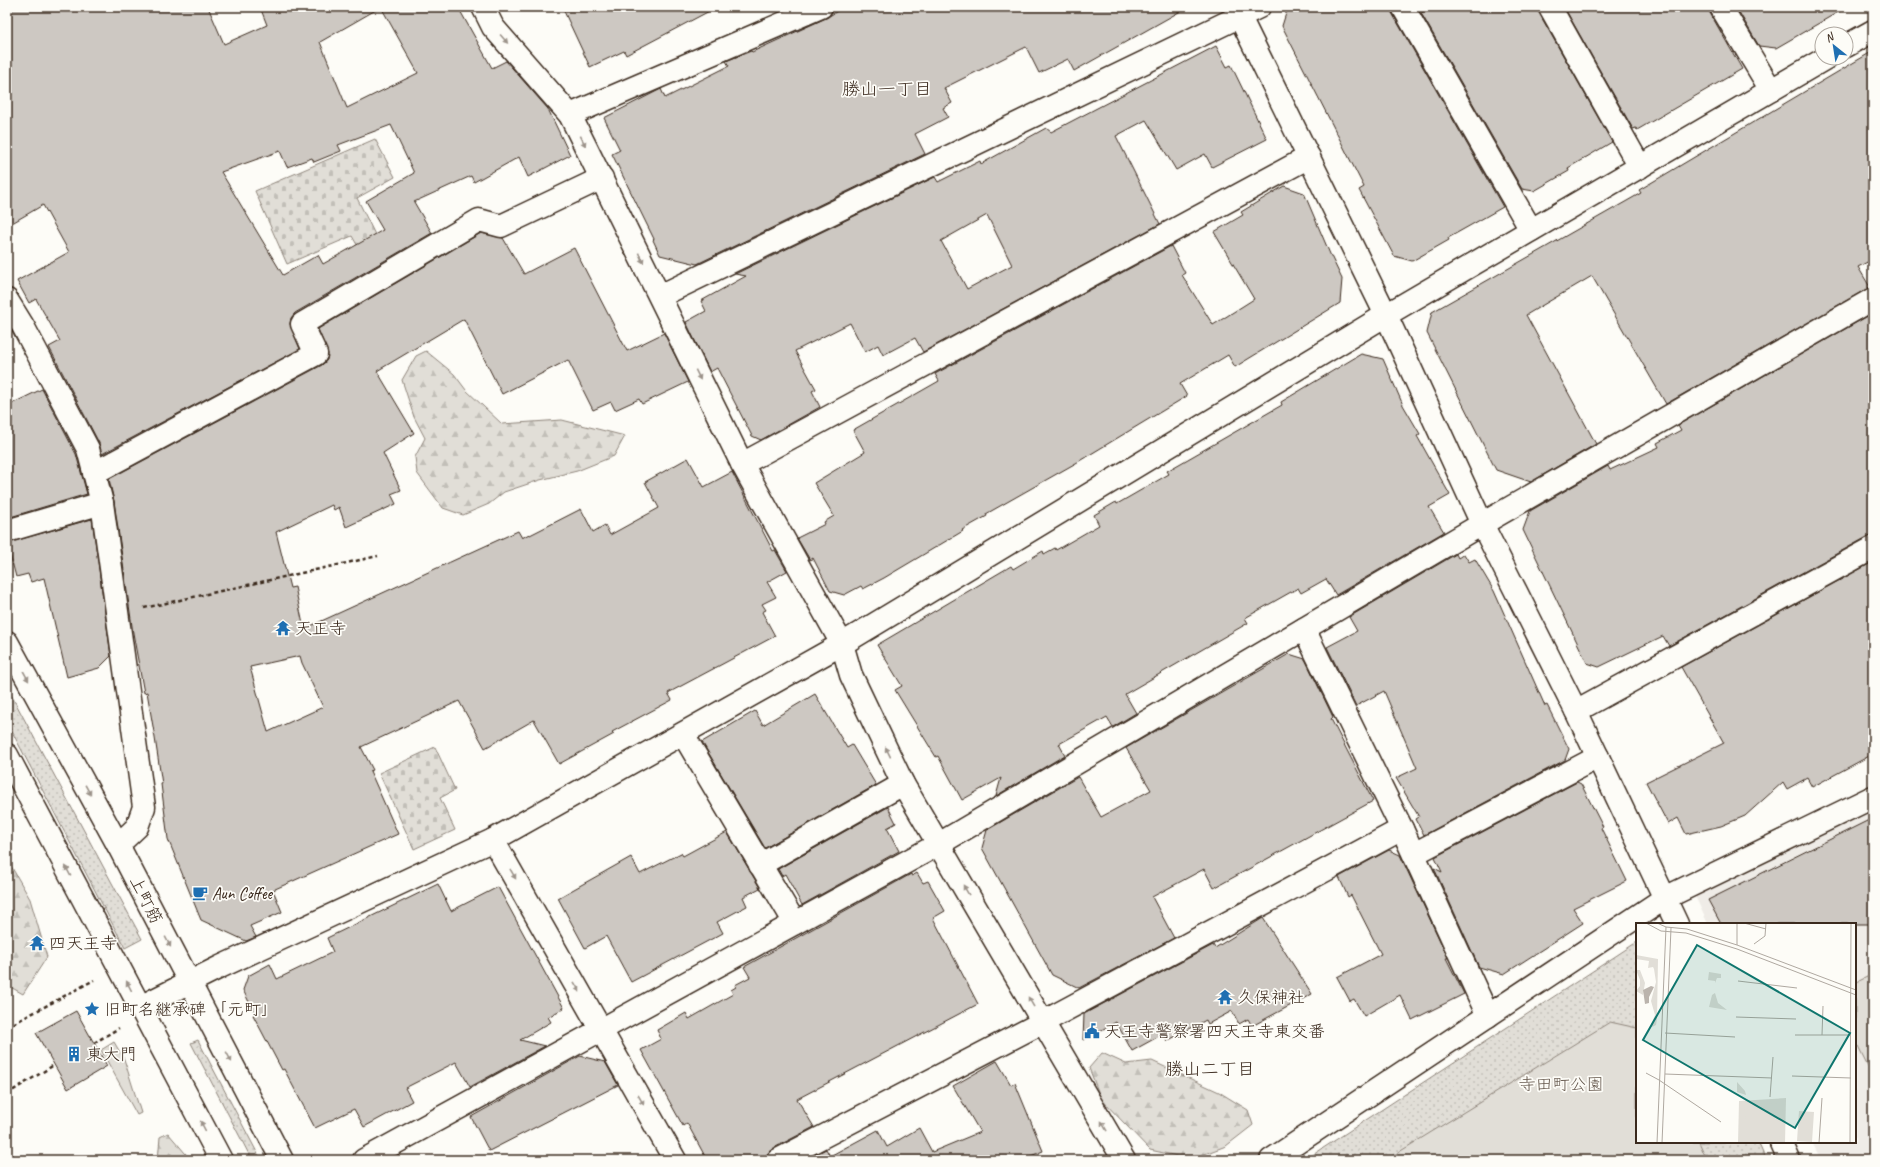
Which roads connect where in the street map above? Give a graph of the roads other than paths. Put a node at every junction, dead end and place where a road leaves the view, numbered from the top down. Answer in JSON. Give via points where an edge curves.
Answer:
{"nodes":[{"id":1,"x":483,"y":7,"type":"edge"},
{"id":2,"x":821,"y":7,"type":"edge"},
{"id":3,"x":1403,"y":7,"type":"edge"},
{"id":4,"x":1550,"y":7,"type":"edge"},
{"id":5,"x":1722,"y":7,"type":"edge"},
{"id":6,"x":1245,"y":10,"type":"edge"},
{"id":7,"x":1873,"y":31,"type":"edge"},
{"id":8,"x":1854,"y":42,"type":"edge"},
{"id":9,"x":1814,"y":65,"type":"edge"},
{"id":10,"x":1771,"y":90,"type":"junction"},
{"id":11,"x":570,"y":115,"type":"junction"},
{"id":12,"x":1309,"y":158,"type":"junction"},
{"id":13,"x":1640,"y":167,"type":"junction"},
{"id":14,"x":602,"y":178,"type":"junction"},
{"id":15,"x":1531,"y":230,"type":"junction"},
{"id":16,"x":660,"y":296,"type":"junction"},
{"id":17,"x":1873,"y":299,"type":"edge"},
{"id":18,"x":7,"y":300,"type":"edge"},
{"id":19,"x":1386,"y":315,"type":"junction"},
{"id":20,"x":742,"y":464,"type":"junction"},
{"id":21,"x":94,"y":473,"type":"junction"},
{"id":22,"x":102,"y":503,"type":"junction"},
{"id":23,"x":1482,"y":524,"type":"junction"},
{"id":24,"x":7,"y":531,"type":"edge"},
{"id":25,"x":1873,"y":548,"type":"edge"},
{"id":26,"x":1304,"y":629,"type":"junction"},
{"id":27,"x":7,"y":642,"type":"edge"},
{"id":28,"x":842,"y":644,"type":"junction"},
{"id":29,"x":1576,"y":711,"type":"junction"},
{"id":30,"x":683,"y":734,"type":"junction"},
{"id":31,"x":7,"y":755,"type":"edge"},
{"id":32,"x":1598,"y":757,"type":"junction"},
{"id":33,"x":903,"y":784,"type":"junction"},
{"id":34,"x":1873,"y":797,"type":"edge"},
{"id":35,"x":1402,"y":829,"type":"junction"},
{"id":36,"x":494,"y":840,"type":"junction"},
{"id":37,"x":939,"y":844,"type":"junction"},
{"id":38,"x":118,"y":845,"type":"junction"},
{"id":39,"x":1414,"y":854,"type":"junction"},
{"id":40,"x":760,"y":865,"type":"junction"},
{"id":41,"x":1665,"y":898,"type":"junction"},
{"id":42,"x":795,"y":923,"type":"junction"},
{"id":43,"x":1677,"y":923,"type":"edge"},
{"id":44,"x":190,"y":983,"type":"junction"},
{"id":45,"x":140,"y":1007,"type":"junction"},
{"id":46,"x":1488,"y":1016,"type":"junction"},
{"id":47,"x":1043,"y":1022,"type":"junction"},
{"id":48,"x":601,"y":1030,"type":"junction"},
{"id":49,"x":1782,"y":1143,"type":"edge"},
{"id":50,"x":221,"y":1160,"type":"edge"},
{"id":51,"x":282,"y":1160,"type":"edge"},
{"id":52,"x":364,"y":1160,"type":"edge"},
{"id":53,"x":675,"y":1160,"type":"edge"},
{"id":54,"x":778,"y":1160,"type":"edge"},
{"id":55,"x":1124,"y":1160,"type":"edge"},
{"id":56,"x":1271,"y":1160,"type":"edge"},
{"id":57,"x":1790,"y":1160,"type":"edge"}],
"edges":[{"from":1,"to":11,"type":"street","one_way":true,"via":[[493,27]]},
{"from":2,"to":11,"type":"street"},
{"from":3,"to":15,"type":"street"},
{"from":4,"to":13,"type":"street"},
{"from":5,"to":10,"type":"street"},
{"from":6,"to":12,"type":"street"},
{"from":6,"to":16,"type":"street"},
{"from":7,"to":8,"type":"street"},
{"from":9,"to":10,"type":"street"},
{"from":10,"to":13,"type":"street"},
{"from":11,"to":14,"type":"street","one_way":true},
{"from":12,"to":19,"type":"street"},
{"from":12,"to":20,"type":"street"},
{"from":13,"to":15,"type":"street"},
{"from":14,"to":16,"type":"street","one_way":true},
{"from":14,"to":21,"type":"street","via":[[501,226],[479,220],[302,324],[316,354]]},
{"from":15,"to":19,"type":"street"},
{"from":16,"to":20,"type":"street","one_way":true},
{"from":17,"to":23,"type":"street"},
{"from":18,"to":21,"type":"street","via":[[24,326],[88,449]]},
{"from":19,"to":23,"type":"street"},
{"from":19,"to":28,"type":"street"},
{"from":20,"to":28,"type":"street"},
{"from":21,"to":22,"type":"street"},
{"from":22,"to":24,"type":"street"},
{"from":22,"to":38,"type":"street","via":[[144,807],[137,827]]},
{"from":23,"to":26,"type":"street"},
{"from":23,"to":29,"type":"street"},
{"from":25,"to":29,"type":"street"},
{"from":26,"to":35,"type":"street"},
{"from":26,"to":37,"type":"street"},
{"from":27,"to":38,"type":"street","name":"上町筋","one_way":true},
{"from":28,"to":30,"type":"street"},
{"from":33,"to":28,"type":"street","one_way":true,"via":[[850,675]]},
{"from":29,"to":32,"type":"street"},
{"from":30,"to":36,"type":"street"},
{"from":30,"to":40,"type":"street"},
{"from":45,"to":31,"type":"street","one_way":true},
{"from":32,"to":39,"type":"street"},
{"from":32,"to":41,"type":"street"},
{"from":33,"to":37,"type":"street"},
{"from":33,"to":40,"type":"street"},
{"from":34,"to":41,"type":"street"},
{"from":35,"to":39,"type":"street"},
{"from":35,"to":47,"type":"street"},
{"from":36,"to":44,"type":"street"},
{"from":36,"to":48,"type":"street","one_way":true},
{"from":37,"to":42,"type":"street"},
{"from":47,"to":37,"type":"street","one_way":true},
{"from":38,"to":44,"type":"street","name":"上町筋","one_way":true},
{"from":39,"to":46,"type":"street"},
{"from":40,"to":42,"type":"street"},
{"from":41,"to":43,"type":"street"},
{"from":41,"to":46,"type":"street"},
{"from":42,"to":48,"type":"street"},
{"from":44,"to":45,"type":"street"},
{"from":44,"to":51,"type":"street","name":"上町筋","one_way":true},
{"from":50,"to":45,"type":"street","one_way":true},
{"from":46,"to":56,"type":"street"},
{"from":47,"to":54,"type":"street"},
{"from":55,"to":47,"type":"street","one_way":true},
{"from":48,"to":52,"type":"street"},
{"from":48,"to":53,"type":"street","one_way":true},
{"from":49,"to":57,"type":"street"}]}
